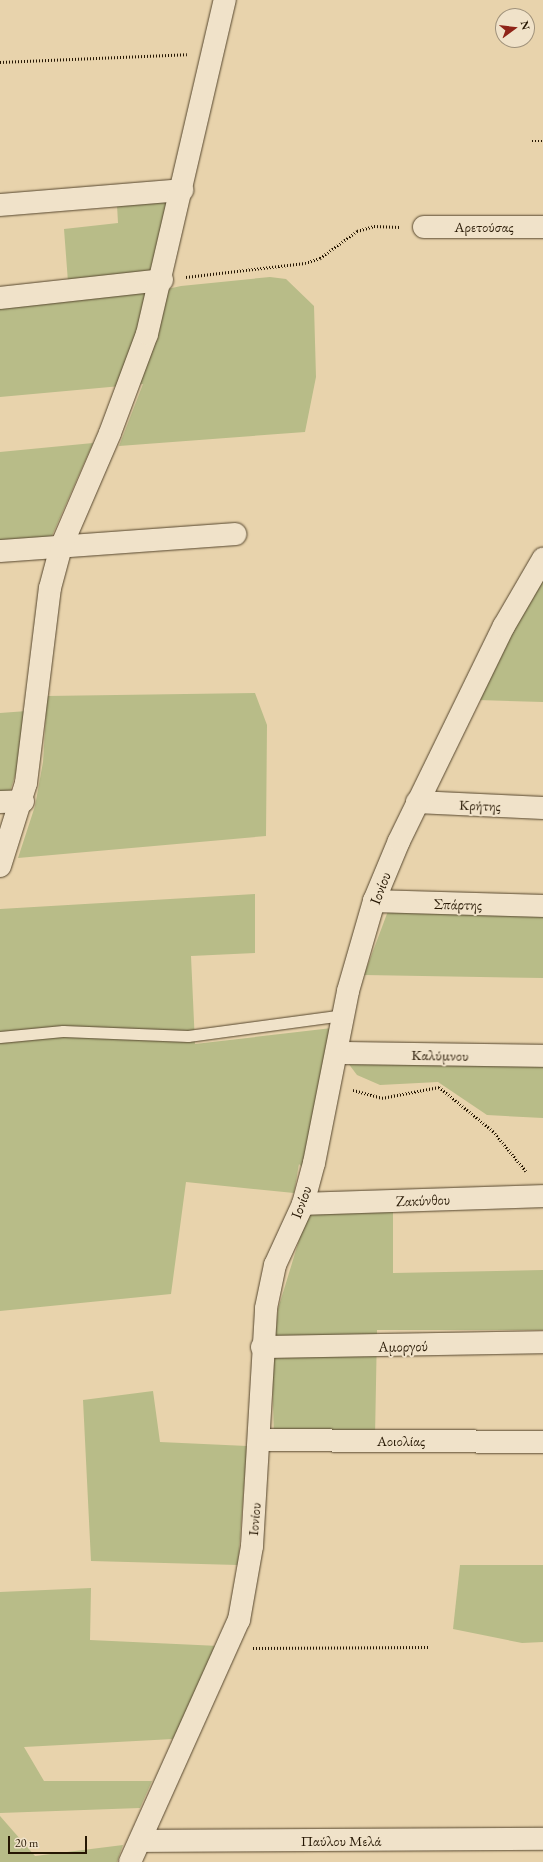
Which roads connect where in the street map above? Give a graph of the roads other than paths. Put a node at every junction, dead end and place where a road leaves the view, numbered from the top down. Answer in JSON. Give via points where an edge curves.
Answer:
{"nodes":[{"id":1,"x":225,"y":0,"type":"edge"},
{"id":2,"x":182,"y":190,"type":"junction"},
{"id":3,"x":0,"y":205,"type":"edge"},
{"id":4,"x":424,"y":227,"type":"road end"},
{"id":5,"x":543,"y":227,"type":"edge"},
{"id":6,"x":162,"y":280,"type":"junction"},
{"id":7,"x":0,"y":298,"type":"edge"},
{"id":8,"x":236,"y":534,"type":"dead end"},
{"id":9,"x":61,"y":547,"type":"junction"},
{"id":10,"x":0,"y":551,"type":"edge"},
{"id":11,"x":543,"y":559,"type":"edge"},
{"id":12,"x":23,"y":801,"type":"junction"},
{"id":13,"x":0,"y":802,"type":"edge"},
{"id":14,"x":417,"y":802,"type":"junction"},
{"id":15,"x":543,"y":808,"type":"edge"},
{"id":16,"x":0,"y":866,"type":"edge"},
{"id":17,"x":374,"y":901,"type":"junction"},
{"id":18,"x":543,"y":906,"type":"edge"},
{"id":19,"x":343,"y":1015,"type":"junction"},
{"id":20,"x":0,"y":1037,"type":"edge"},
{"id":21,"x":338,"y":1053,"type":"junction"},
{"id":22,"x":543,"y":1056,"type":"edge"},
{"id":23,"x":542,"y":1196,"type":"edge"},
{"id":24,"x":303,"y":1204,"type":"junction"},
{"id":25,"x":543,"y":1342,"type":"edge"},
{"id":26,"x":262,"y":1348,"type":"junction"},
{"id":27,"x":260,"y":1440,"type":"junction"},
{"id":28,"x":543,"y":1442,"type":"edge"},
{"id":29,"x":543,"y":1839,"type":"edge"},
{"id":30,"x":140,"y":1841,"type":"junction"},
{"id":31,"x":130,"y":1862,"type":"edge"}],
"edges":[{"from":1,"to":2,"type":"street"},
{"from":2,"to":3,"type":"street"},
{"from":2,"to":6,"type":"street"},
{"from":4,"to":5,"type":"street","name":"Αρετούσας"},
{"from":6,"to":7,"type":"street"},
{"from":6,"to":9,"type":"street","via":[[131,381]]},
{"from":8,"to":9,"type":"street"},
{"from":9,"to":10,"type":"street"},
{"from":9,"to":12,"type":"street","via":[[43,627],[37,718]]},
{"from":11,"to":14,"type":"street","name":"Ιονίου","via":[[504,626]]},
{"from":12,"to":13,"type":"street"},
{"from":12,"to":16,"type":"street"},
{"from":14,"to":15,"type":"street","name":"Κρήτης"},
{"from":14,"to":17,"type":"street","name":"Ιονίου"},
{"from":17,"to":18,"type":"street","name":"Σπάρτης"},
{"from":17,"to":19,"type":"street","name":"Ιονίου"},
{"from":19,"to":20,"type":"lane","via":[[188,1036],[63,1032]]},
{"from":19,"to":21,"type":"street","name":"Ιονίου"},
{"from":21,"to":22,"type":"street","name":"Καλύμνου"},
{"from":21,"to":24,"type":"street","name":"Ιονίου"},
{"from":23,"to":24,"type":"street","name":"Ζακύνθου"},
{"from":24,"to":26,"type":"street","name":"Ιονίου","via":[[275,1266]]},
{"from":25,"to":26,"type":"street","name":"Αμοργού"},
{"from":26,"to":27,"type":"street","name":"Ιονίου"},
{"from":27,"to":28,"type":"street","name":"Αοιολίας"},
{"from":27,"to":30,"type":"street","name":"Ιονίου","via":[[251,1565],[229,1648]]},
{"from":29,"to":30,"type":"street","name":"Παύλου Μελά"},
{"from":30,"to":31,"type":"street","name":"Ιονίου"}]}
